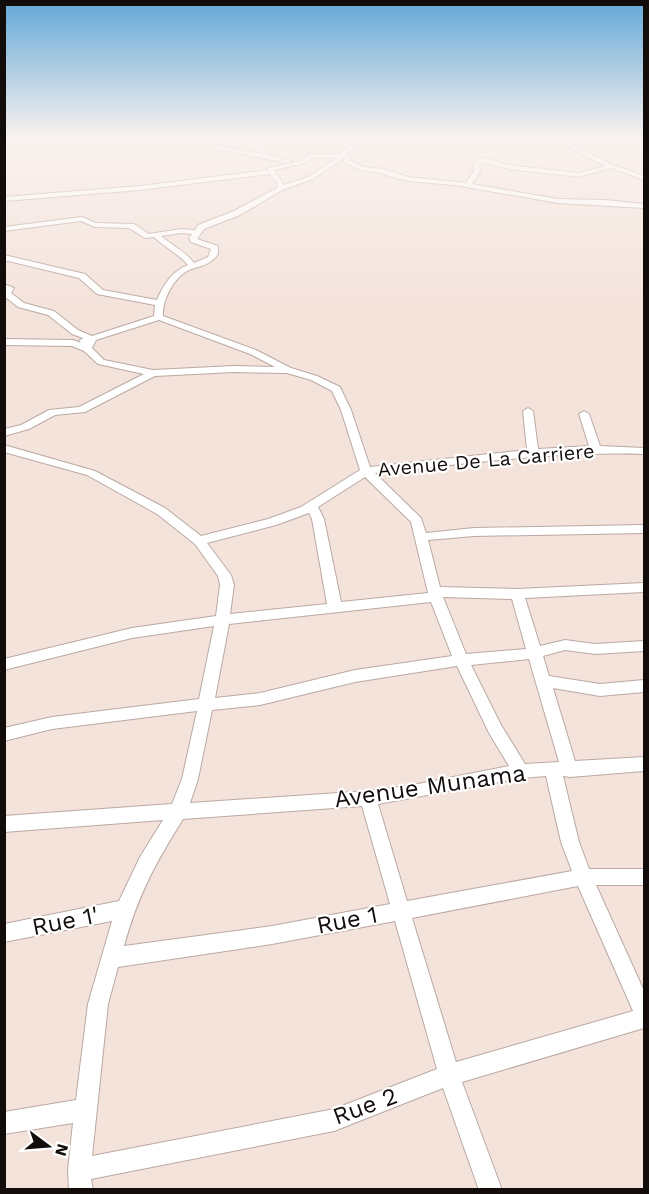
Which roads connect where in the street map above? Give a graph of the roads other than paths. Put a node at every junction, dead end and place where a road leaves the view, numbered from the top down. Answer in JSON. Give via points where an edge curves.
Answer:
{"nodes":[{"id":1,"x":57,"y":195,"type":"edge"},
{"id":2,"x":270,"y":195,"type":"edge"},
{"id":3,"x":519,"y":195,"type":"edge"},
{"id":4,"x":4,"y":199,"type":"edge"},
{"id":5,"x":645,"y":200,"type":"edge"},
{"id":6,"x":640,"y":206,"type":"edge"},
{"id":7,"x":4,"y":229,"type":"edge"},
{"id":8,"x":196,"y":232,"type":"junction"},
{"id":9,"x":157,"y":237,"type":"junction"},
{"id":10,"x":4,"y":257,"type":"edge"},
{"id":11,"x":193,"y":267,"type":"junction"},
{"id":12,"x":4,"y":286,"type":"edge"},
{"id":13,"x":160,"y":303,"type":"junction"},
{"id":14,"x":159,"y":317,"type":"junction"},
{"id":15,"x":93,"y":339,"type":"junction"},
{"id":16,"x":4,"y":342,"type":"edge"},
{"id":17,"x":73,"y":343,"type":"junction"},
{"id":18,"x":87,"y":349,"type":"junction"},
{"id":19,"x":288,"y":370,"type":"junction"},
{"id":20,"x":153,"y":373,"type":"junction"},
{"id":21,"x":528,"y":411,"type":"dead end"},
{"id":22,"x":584,"y":414,"type":"dead end"},
{"id":23,"x":4,"y":434,"type":"edge"},
{"id":24,"x":4,"y":448,"type":"edge"},
{"id":25,"x":595,"y":449,"type":"junction"},
{"id":26,"x":645,"y":451,"type":"edge"},
{"id":27,"x":533,"y":453,"type":"junction"},
{"id":28,"x":366,"y":471,"type":"junction"},
{"id":29,"x":312,"y":507,"type":"junction"},
{"id":30,"x":645,"y":529,"type":"edge"},
{"id":31,"x":422,"y":537,"type":"junction"},
{"id":32,"x":200,"y":541,"type":"junction"},
{"id":33,"x":645,"y":587,"type":"edge"},
{"id":34,"x":436,"y":594,"type":"junction"},
{"id":35,"x":517,"y":594,"type":"junction"},
{"id":36,"x":335,"y":609,"type":"junction"},
{"id":37,"x":223,"y":620,"type":"junction"},
{"id":38,"x":645,"y":646,"type":"edge"},
{"id":39,"x":534,"y":653,"type":"junction"},
{"id":40,"x":461,"y":660,"type":"junction"},
{"id":41,"x":4,"y":665,"type":"edge"},
{"id":42,"x":543,"y":681,"type":"junction"},
{"id":43,"x":645,"y":686,"type":"edge"},
{"id":44,"x":207,"y":703,"type":"junction"},
{"id":45,"x":4,"y":735,"type":"edge"},
{"id":46,"x":645,"y":764,"type":"edge"},
{"id":47,"x":562,"y":770,"type":"junction"},
{"id":48,"x":521,"y":771,"type":"junction"},
{"id":49,"x":368,"y":798,"type":"junction"},
{"id":50,"x":179,"y":810,"type":"junction"},
{"id":51,"x":4,"y":824,"type":"edge"},
{"id":52,"x":583,"y":876,"type":"junction"},
{"id":53,"x":645,"y":877,"type":"edge"},
{"id":54,"x":125,"y":909,"type":"junction"},
{"id":55,"x":400,"y":910,"type":"junction"},
{"id":56,"x":4,"y":933,"type":"edge"},
{"id":57,"x":110,"y":958,"type":"junction"},
{"id":58,"x":639,"y":989,"type":"edge"},
{"id":59,"x":645,"y":1013,"type":"edge"},
{"id":60,"x":645,"y":1018,"type":"edge"},
{"id":61,"x":449,"y":1075,"type":"junction"},
{"id":62,"x":84,"y":1110,"type":"junction"},
{"id":63,"x":4,"y":1123,"type":"edge"},
{"id":64,"x":80,"y":1180,"type":"edge"},
{"id":65,"x":491,"y":1190,"type":"edge"}],
"edges":[{"from":1,"to":4,"type":"street"},
{"from":2,"to":8,"type":"street"},
{"from":3,"to":6,"type":"street"},
{"from":5,"to":6,"type":"street"},
{"from":7,"to":9,"type":"street","via":[[82,219],[95,225],[131,226],[141,234]]},
{"from":8,"to":9,"type":"street"},
{"from":8,"to":11,"type":"street","via":[[194,240],[216,250],[209,261]]},
{"from":9,"to":11,"type":"street","via":[[183,254]]},
{"from":10,"to":13,"type":"street","via":[[82,276],[100,292]]},
{"from":11,"to":13,"type":"street","via":[[178,275]]},
{"from":12,"to":15,"type":"street","via":[[10,288],[6,293],[21,305],[51,313],[75,332]]},
{"from":13,"to":14,"type":"street"},
{"from":14,"to":15,"type":"street"},
{"from":14,"to":19,"type":"street","via":[[253,352]]},
{"from":15,"to":17,"type":"street"},
{"from":15,"to":18,"type":"street"},
{"from":16,"to":17,"type":"street"},
{"from":17,"to":18,"type":"street"},
{"from":18,"to":20,"type":"street","via":[[101,362]]},
{"from":19,"to":20,"type":"street"},
{"from":19,"to":28,"type":"street","via":[[336,389]]},
{"from":20,"to":23,"type":"street","via":[[81,410],[53,412]]},
{"from":21,"to":27,"type":"street"},
{"from":22,"to":25,"type":"street"},
{"from":24,"to":32,"type":"street","via":[[95,474],[162,511]]},
{"from":25,"to":26,"type":"street","name":"Avenue De La Carriere"},
{"from":25,"to":27,"type":"street","name":"Avenue De La Carriere"},
{"from":27,"to":28,"type":"street","name":"Avenue De La Carriere"},
{"from":28,"to":29,"type":"street","name":"Avenue De La Carriere"},
{"from":28,"to":31,"type":"street","via":[[410,511]]},
{"from":29,"to":32,"type":"street","name":"Avenue De La Carriere"},
{"from":29,"to":36,"type":"street","via":[[318,519]]},
{"from":30,"to":31,"type":"street","via":[[474,532]]},
{"from":31,"to":34,"type":"street"},
{"from":32,"to":37,"type":"street","via":[[227,585]]},
{"from":33,"to":35,"type":"street"},
{"from":34,"to":35,"type":"street"},
{"from":34,"to":36,"type":"street"},
{"from":34,"to":40,"type":"street"},
{"from":35,"to":39,"type":"street"},
{"from":36,"to":37,"type":"street"},
{"from":37,"to":41,"type":"street","via":[[132,633]]},
{"from":37,"to":44,"type":"street"},
{"from":38,"to":39,"type":"street","via":[[595,649],[571,644]]},
{"from":39,"to":40,"type":"street"},
{"from":39,"to":42,"type":"street"},
{"from":40,"to":44,"type":"street","via":[[355,676],[260,699]]},
{"from":40,"to":48,"type":"street"},
{"from":42,"to":43,"type":"street","via":[[600,690]]},
{"from":42,"to":47,"type":"street"},
{"from":44,"to":45,"type":"street","via":[[52,723]]},
{"from":44,"to":50,"type":"street"},
{"from":46,"to":47,"type":"street","name":"Avenue Munama"},
{"from":47,"to":48,"type":"street","name":"Avenue Munama"},
{"from":47,"to":52,"type":"street","via":[[570,842]]},
{"from":48,"to":49,"type":"street","name":"Avenue Munama"},
{"from":49,"to":50,"type":"street","name":"Avenue Munama"},
{"from":49,"to":55,"type":"street"},
{"from":50,"to":51,"type":"street","name":"Avenue Munama"},
{"from":50,"to":54,"type":"street","via":[[146,863]]},
{"from":52,"to":53,"type":"street","name":"Rue 1"},
{"from":52,"to":55,"type":"street","name":"Rue 1"},
{"from":52,"to":58,"type":"street"},
{"from":54,"to":56,"type":"street","name":"Rue 1'"},
{"from":54,"to":57,"type":"street"},
{"from":55,"to":57,"type":"street","name":"Rue 1","via":[[272,935]]},
{"from":55,"to":61,"type":"street"},
{"from":57,"to":62,"type":"street","via":[[98,1004]]},
{"from":58,"to":59,"type":"street"},
{"from":60,"to":61,"type":"street","name":"Rue 2"},
{"from":61,"to":64,"type":"street","name":"Rue 2","via":[[334,1120]]},
{"from":61,"to":65,"type":"street"},
{"from":62,"to":63,"type":"street"},
{"from":62,"to":64,"type":"street"}]}
